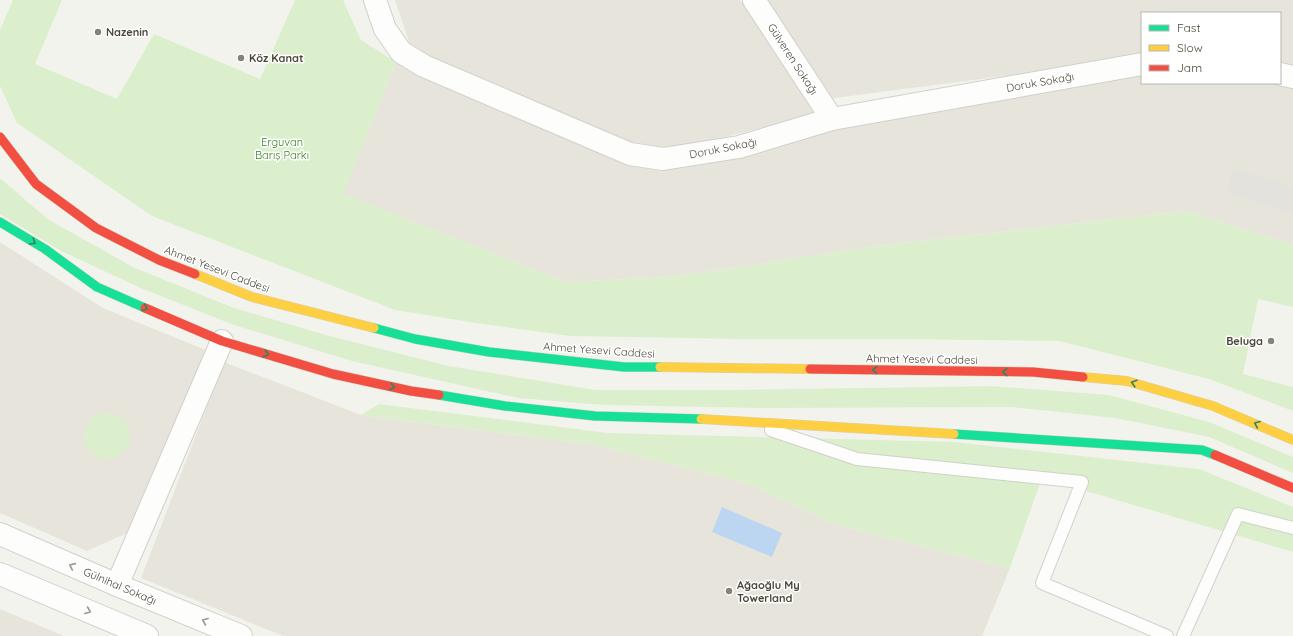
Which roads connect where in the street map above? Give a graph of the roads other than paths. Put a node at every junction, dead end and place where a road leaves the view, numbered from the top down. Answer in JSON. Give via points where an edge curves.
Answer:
{"nodes":[{"id":1,"x":375,"y":0,"type":"edge"},
{"id":2,"x":754,"y":0,"type":"edge"},
{"id":3,"x":1141,"y":64,"type":"edge"},
{"id":4,"x":1281,"y":74,"type":"edge"},
{"id":5,"x":1293,"y":77,"type":"edge"},
{"id":6,"x":832,"y":119,"type":"junction"},
{"id":7,"x":0,"y":137,"type":"edge"},
{"id":8,"x":0,"y":222,"type":"edge"},
{"id":9,"x":222,"y":341,"type":"junction"},
{"id":10,"x":747,"y":422,"type":"junction"},
{"id":11,"x":1293,"y":440,"type":"edge"},
{"id":12,"x":1293,"y":488,"type":"edge"},
{"id":13,"x":1293,"y":528,"type":"edge"},
{"id":14,"x":0,"y":534,"type":"edge"},
{"id":15,"x":0,"y":574,"type":"edge"},
{"id":16,"x":117,"y":585,"type":"junction"},
{"id":17,"x":147,"y":636,"type":"edge"},
{"id":18,"x":241,"y":636,"type":"edge"},
{"id":19,"x":1168,"y":636,"type":"edge"},
{"id":20,"x":1183,"y":636,"type":"edge"}],
"edges":[{"from":1,"to":6,"type":"street","name":"Doruk Sokağı","via":[[385,29],[401,52],[424,66],[630,154],[663,159],[739,147]]},
{"from":2,"to":6,"type":"street","name":"Gülveren Sokağı"},
{"from":3,"to":6,"type":"street","name":"Doruk Sokağı"},
{"from":4,"to":5,"type":"street"},
{"from":11,"to":7,"type":"main road","name":"Ahmet Yesevi Caddesi","one_way":true,"via":[[1213,406],[1127,381],[1033,372],[624,367],[489,352],[415,339],[252,297],[159,260],[96,228],[36,184]]},
{"from":8,"to":9,"type":"main road","one_way":true,"via":[[45,249],[97,287]]},
{"from":9,"to":10,"type":"main road","one_way":true,"via":[[333,374],[412,391],[504,406],[595,416]]},
{"from":9,"to":16,"type":"street"},
{"from":10,"to":12,"type":"main road","via":[[1202,450]]},
{"from":10,"to":19,"type":"lane","via":[[857,459],[1082,482],[1042,583]]},
{"from":13,"to":20,"type":"lane","via":[[1238,514]]},
{"from":16,"to":14,"type":"street","name":"Gülnihal Sokağı","one_way":true},
{"from":15,"to":17,"type":"street","one_way":true},
{"from":18,"to":16,"type":"street","name":"Gülnihal Sokağı","one_way":true}]}
